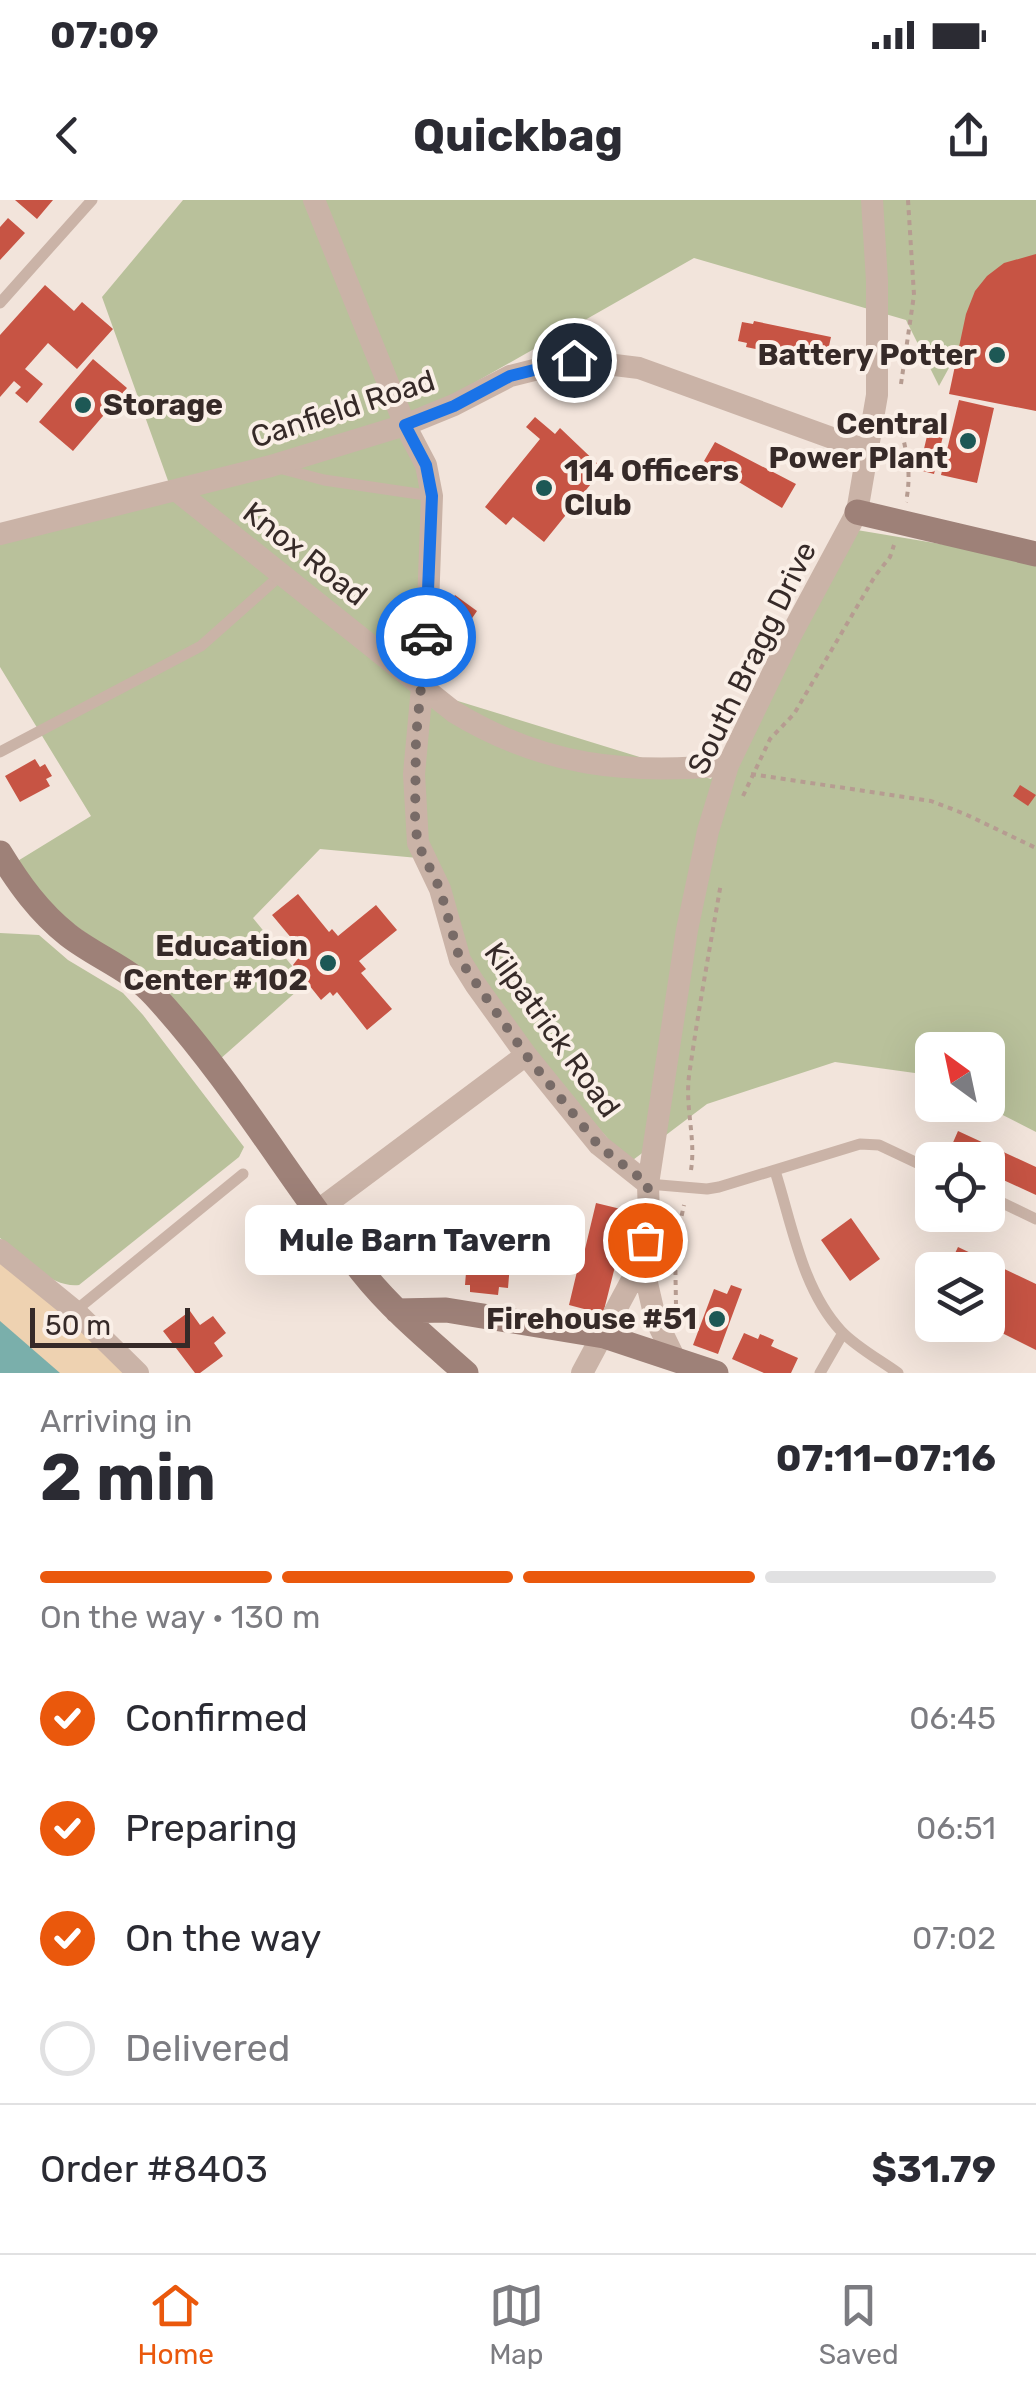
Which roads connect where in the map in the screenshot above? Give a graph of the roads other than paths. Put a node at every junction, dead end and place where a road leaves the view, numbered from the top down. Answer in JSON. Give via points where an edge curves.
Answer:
{"nodes":[{"id":1,"x":92,"y":200,"type":"edge"},
{"id":2,"x":314,"y":200,"type":"edge"},
{"id":3,"x":872,"y":200,"type":"edge"},
{"id":4,"x":0,"y":303,"type":"edge"},
{"id":5,"x":405,"y":425,"type":"junction"},
{"id":6,"x":868,"y":452,"type":"junction"},
{"id":7,"x":271,"y":466,"type":"junction"},
{"id":8,"x":176,"y":491,"type":"junction"},
{"id":9,"x":432,"y":496,"type":"junction"},
{"id":10,"x":857,"y":512,"type":"junction"},
{"id":11,"x":0,"y":534,"type":"edge"},
{"id":12,"x":1036,"y":554,"type":"edge"},
{"id":13,"x":282,"y":574,"type":"junction"},
{"id":14,"x":422,"y":685,"type":"junction"},
{"id":15,"x":0,"y":752,"type":"edge"},
{"id":16,"x":728,"y":765,"type":"junction"},
{"id":17,"x":0,"y":853,"type":"edge"},
{"id":18,"x":526,"y":1055,"type":"junction"},
{"id":19,"x":915,"y":1163,"type":"edge"},
{"id":20,"x":775,"y":1171,"type":"junction"},
{"id":21,"x":243,"y":1174,"type":"dead end"},
{"id":22,"x":648,"y":1184,"type":"junction"},
{"id":23,"x":1005,"y":1204,"type":"edge"},
{"id":24,"x":317,"y":1211,"type":"junction"},
{"id":25,"x":1036,"y":1219,"type":"edge"},
{"id":26,"x":0,"y":1250,"type":"edge"},
{"id":27,"x":642,"y":1262,"type":"junction"},
{"id":28,"x":75,"y":1311,"type":"junction"},
{"id":29,"x":397,"y":1312,"type":"junction"},
{"id":30,"x":843,"y":1333,"type":"junction"},
{"id":31,"x":604,"y":1336,"type":"junction"},
{"id":32,"x":674,"y":1357,"type":"junction"},
{"id":33,"x":138,"y":1373,"type":"edge"},
{"id":34,"x":466,"y":1373,"type":"edge"},
{"id":35,"x":582,"y":1373,"type":"edge"},
{"id":36,"x":716,"y":1373,"type":"edge"},
{"id":37,"x":820,"y":1373,"type":"edge"},
{"id":38,"x":898,"y":1373,"type":"edge"}],
"edges":[{"from":1,"to":4,"type":"lane"},
{"from":2,"to":5,"type":"street","name":"Kilpatrick Road"},
{"from":3,"to":6,"type":"street","name":"South Bragg Drive","via":[[877,394]]},
{"from":5,"to":6,"type":"street","name":"Canfield Road","via":[[535,368],[609,362]]},
{"from":5,"to":7,"type":"street","name":"Canfield Road"},
{"from":5,"to":9,"type":"street","name":"Kilpatrick Road","via":[[426,465]]},
{"from":6,"to":10,"type":"street","name":"South Bragg Drive"},
{"from":7,"to":8,"type":"street","name":"Canfield Road"},
{"from":7,"to":9,"type":"lane"},
{"from":8,"to":11,"type":"street","name":"Canfield Road"},
{"from":8,"to":13,"type":"street","name":"Knox Road"},
{"from":9,"to":14,"type":"street","name":"Kilpatrick Road"},
{"from":10,"to":12,"type":"street"},
{"from":10,"to":16,"type":"street","name":"South Bragg Drive"},
{"from":13,"to":14,"type":"street","name":"Knox Road"},
{"from":13,"to":15,"type":"lane","via":[[200,646]]},
{"from":14,"to":16,"type":"street","name":"Knox Road","via":[[479,727],[540,754],[634,768]]},
{"from":14,"to":18,"type":"street","name":"Kilpatrick Road","via":[[414,774],[418,844],[440,889],[460,960]]},
{"from":16,"to":22,"type":"street","name":"South Bragg Drive","via":[[701,860]]},
{"from":17,"to":24,"type":"street","via":[[38,908],[153,993]]},
{"from":18,"to":22,"type":"street","name":"Kilpatrick Road","via":[[599,1146]]},
{"from":18,"to":24,"type":"street"},
{"from":19,"to":20,"type":"lane","via":[[870,1144]]},
{"from":20,"to":22,"type":"lane","via":[[706,1189]]},
{"from":20,"to":30,"type":"lane","via":[[811,1285]]},
{"from":21,"to":28,"type":"lane"},
{"from":22,"to":27,"type":"street","name":"South Bragg Drive"},
{"from":23,"to":25,"type":"lane"},
{"from":24,"to":29,"type":"street"},
{"from":26,"to":28,"type":"street"},
{"from":27,"to":31,"type":"street","name":"South Bragg Drive"},
{"from":27,"to":32,"type":"street","name":"South Bragg Drive","via":[[654,1318]]},
{"from":28,"to":33,"type":"street"},
{"from":29,"to":31,"type":"street","via":[[446,1310]]},
{"from":29,"to":34,"type":"street"},
{"from":30,"to":37,"type":"lane"},
{"from":30,"to":38,"type":"lane"},
{"from":31,"to":32,"type":"street"},
{"from":31,"to":35,"type":"street","name":"South Bragg Drive"},
{"from":32,"to":36,"type":"street"}]}
